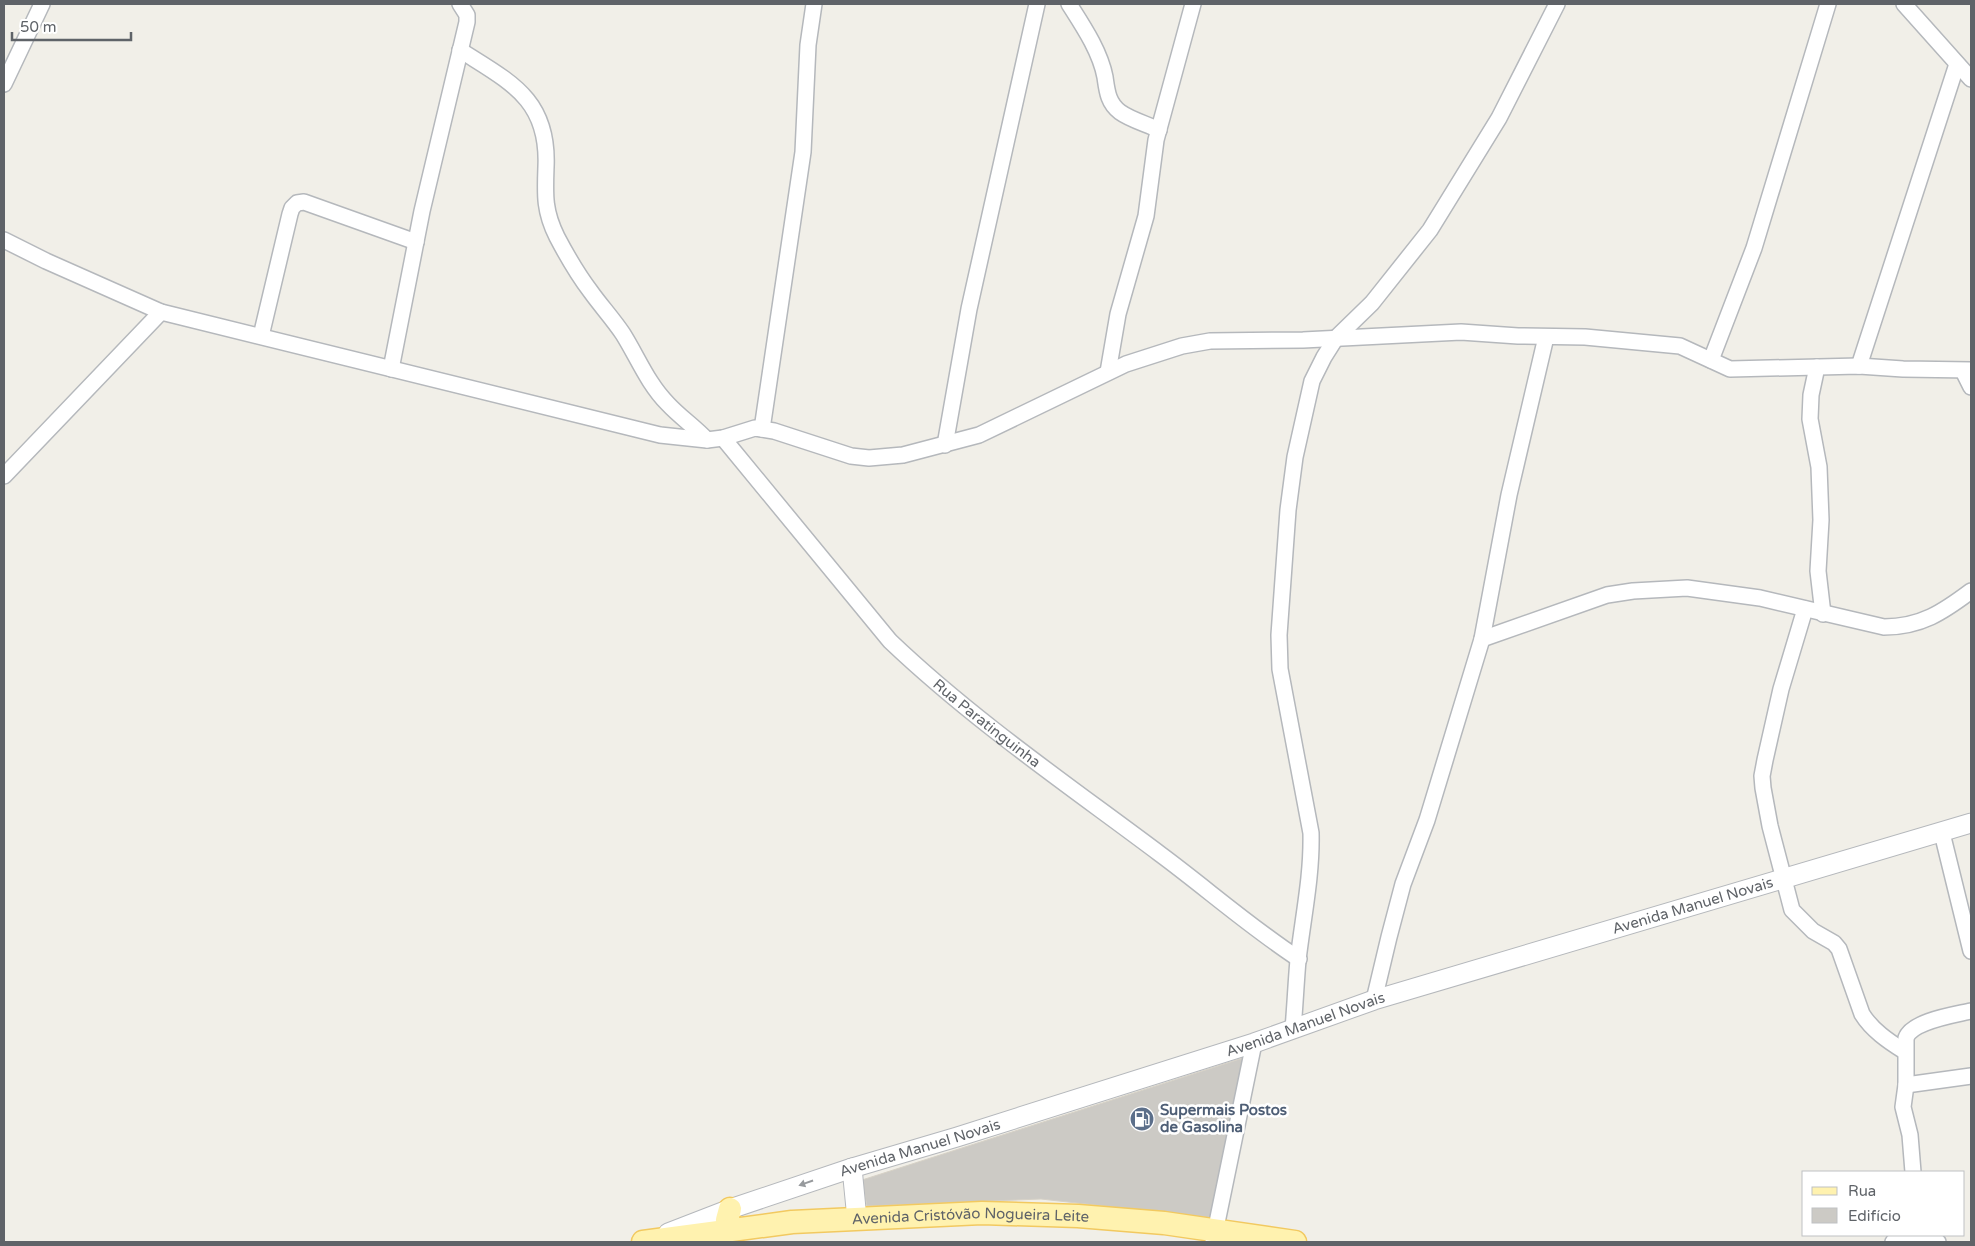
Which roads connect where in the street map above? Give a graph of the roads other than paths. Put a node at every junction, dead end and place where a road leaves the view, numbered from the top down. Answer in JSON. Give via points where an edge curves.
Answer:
{"nodes":[{"id":1,"x":42,"y":4,"type":"edge"},
{"id":2,"x":460,"y":4,"type":"edge"},
{"id":3,"x":814,"y":4,"type":"edge"},
{"id":4,"x":1037,"y":4,"type":"edge"},
{"id":5,"x":1069,"y":4,"type":"edge"},
{"id":6,"x":1193,"y":4,"type":"edge"},
{"id":7,"x":1557,"y":4,"type":"edge"},
{"id":8,"x":1828,"y":4,"type":"edge"},
{"id":9,"x":1904,"y":4,"type":"edge"},
{"id":10,"x":460,"y":50,"type":"junction"},
{"id":11,"x":1957,"y":64,"type":"junction"},
{"id":12,"x":1971,"y":80,"type":"edge"},
{"id":13,"x":4,"y":84,"type":"edge"},
{"id":14,"x":1159,"y":130,"type":"junction"},
{"id":15,"x":4,"y":240,"type":"edge"},
{"id":16,"x":416,"y":242,"type":"junction"},
{"id":17,"x":161,"y":312,"type":"junction"},
{"id":18,"x":261,"y":336,"type":"junction"},
{"id":19,"x":1546,"y":337,"type":"junction"},
{"id":20,"x":1336,"y":338,"type":"junction"},
{"id":21,"x":1710,"y":360,"type":"junction"},
{"id":22,"x":1859,"y":366,"type":"junction"},
{"id":23,"x":1818,"y":367,"type":"junction"},
{"id":24,"x":391,"y":369,"type":"junction"},
{"id":25,"x":1967,"y":370,"type":"edge"},
{"id":26,"x":1108,"y":372,"type":"junction"},
{"id":27,"x":1971,"y":387,"type":"edge"},
{"id":28,"x":762,"y":429,"type":"junction"},
{"id":29,"x":723,"y":438,"type":"junction"},
{"id":30,"x":707,"y":440,"type":"junction"},
{"id":31,"x":945,"y":445,"type":"junction"},
{"id":32,"x":4,"y":476,"type":"edge"},
{"id":33,"x":1971,"y":591,"type":"edge"},
{"id":34,"x":1805,"y":609,"type":"junction"},
{"id":35,"x":1824,"y":614,"type":"junction"},
{"id":36,"x":1482,"y":639,"type":"junction"},
{"id":37,"x":1971,"y":824,"type":"edge"},
{"id":38,"x":1942,"y":833,"type":"junction"},
{"id":39,"x":1785,"y":879,"type":"junction"},
{"id":40,"x":1971,"y":950,"type":"edge"},
{"id":41,"x":1299,"y":958,"type":"junction"},
{"id":42,"x":1374,"y":1000,"type":"junction"},
{"id":43,"x":1971,"y":1011,"type":"edge"},
{"id":44,"x":1293,"y":1029,"type":"junction"},
{"id":45,"x":1254,"y":1042,"type":"junction"},
{"id":46,"x":1904,"y":1051,"type":"junction"},
{"id":47,"x":1971,"y":1076,"type":"edge"},
{"id":48,"x":1906,"y":1085,"type":"junction"},
{"id":49,"x":852,"y":1168,"type":"junction"},
{"id":50,"x":1913,"y":1171,"type":"edge"},
{"id":51,"x":732,"y":1219,"type":"junction"},
{"id":52,"x":857,"y":1219,"type":"junction"},
{"id":53,"x":1215,"y":1236,"type":"edge"},
{"id":54,"x":1914,"y":1236,"type":"edge"},
{"id":55,"x":645,"y":1242,"type":"edge"},
{"id":56,"x":1295,"y":1242,"type":"edge"},
{"id":57,"x":1893,"y":1242,"type":"edge"},
{"id":58,"x":1938,"y":1242,"type":"edge"}],
"edges":[{"from":1,"to":13,"type":"street"},
{"from":2,"to":10,"type":"street","via":[[467,22]]},
{"from":3,"to":28,"type":"street","via":[[808,44],[803,152]]},
{"from":4,"to":31,"type":"street","via":[[969,309]]},
{"from":5,"to":14,"type":"street","via":[[1097,52],[1112,104],[1120,112]]},
{"from":6,"to":14,"type":"street"},
{"from":7,"to":20,"type":"street","via":[[1499,118],[1430,230],[1372,303]]},
{"from":8,"to":21,"type":"street","via":[[1754,248]]},
{"from":9,"to":11,"type":"street"},
{"from":10,"to":16,"type":"street"},
{"from":10,"to":30,"type":"street","via":[[520,91],[533,106],[544,136],[546,206],[556,235],[577,272],[623,336],[649,382],[668,405]]},
{"from":11,"to":12,"type":"street"},
{"from":11,"to":22,"type":"street"},
{"from":14,"to":26,"type":"street","via":[[1146,216],[1118,314]]},
{"from":15,"to":17,"type":"street"},
{"from":16,"to":18,"type":"street","via":[[326,209],[297,203],[290,214]]},
{"from":16,"to":24,"type":"street"},
{"from":17,"to":18,"type":"street"},
{"from":17,"to":32,"type":"street"},
{"from":18,"to":24,"type":"street"},
{"from":19,"to":20,"type":"street","via":[[1460,332]]},
{"from":19,"to":21,"type":"street","via":[[1585,337],[1680,346]]},
{"from":19,"to":36,"type":"street","via":[[1509,495]]},
{"from":20,"to":26,"type":"street","via":[[1196,342]]},
{"from":20,"to":41,"type":"street","via":[[1312,380],[1295,457],[1279,635],[1280,669],[1311,833]]},
{"from":21,"to":23,"type":"street","via":[[1730,369]]},
{"from":22,"to":23,"type":"street"},
{"from":22,"to":25,"type":"street"},
{"from":23,"to":35,"type":"street","via":[[1811,395],[1810,419],[1819,467],[1821,520],[1818,571]]},
{"from":24,"to":30,"type":"street","via":[[660,435]]},
{"from":25,"to":27,"type":"street"},
{"from":26,"to":31,"type":"street","via":[[979,435]]},
{"from":28,"to":29,"type":"street"},
{"from":28,"to":31,"type":"street","via":[[851,456],[869,458],[902,455]]},
{"from":29,"to":30,"type":"street"},
{"from":29,"to":41,"type":"street","name":"Rua Paratinguinha","via":[[885,634],[920,668],[1025,755]]},
{"from":33,"to":35,"type":"street","via":[[1935,616],[1902,627],[1884,627]]},
{"from":34,"to":35,"type":"street"},
{"from":34,"to":36,"type":"street","via":[[1760,598],[1687,588],[1633,591],[1607,595]]},
{"from":34,"to":39,"type":"street","via":[[1781,689],[1762,776],[1770,826]]},
{"from":36,"to":42,"type":"street","via":[[1427,820],[1403,884]]},
{"from":37,"to":38,"type":"street","name":"Avenida Manuel Novais"},
{"from":38,"to":39,"type":"street","name":"Avenida Manuel Novais"},
{"from":38,"to":40,"type":"street"},
{"from":39,"to":42,"type":"street","name":"Avenida Manuel Novais"},
{"from":39,"to":46,"type":"street","via":[[1796,916],[1839,948],[1866,1020]]},
{"from":41,"to":44,"type":"street"},
{"from":42,"to":44,"type":"street","name":"Avenida Manuel Novais"},
{"from":43,"to":46,"type":"street","via":[[1913,1029],[1907,1034]]},
{"from":44,"to":45,"type":"street","name":"Avenida Manuel Novais"},
{"from":45,"to":49,"type":"street","name":"Avenida Manuel Novais"},
{"from":45,"to":53,"type":"street"},
{"from":46,"to":48,"type":"street"},
{"from":47,"to":48,"type":"street"},
{"from":48,"to":50,"type":"street","via":[[1903,1107],[1910,1135]]},
{"from":49,"to":51,"type":"street","name":"Avenida Manuel Novais","one_way":true},
{"from":49,"to":52,"type":"street"},
{"from":51,"to":52,"type":"main road","name":"Avenida Cristóvão Nogueira Leite","via":[[792,1222]]},
{"from":51,"to":55,"type":"main road","name":"Avenida Cristóvão Nogueira Leite"},
{"from":52,"to":53,"type":"main road","name":"Avenida Cristóvão Nogueira Leite","via":[[982,1213],[1078,1216],[1164,1223]]},
{"from":53,"to":56,"type":"main road","name":"Avenida Cristóvão Nogueira Leite"},
{"from":54,"to":57,"type":"street"},
{"from":54,"to":58,"type":"street"}]}
